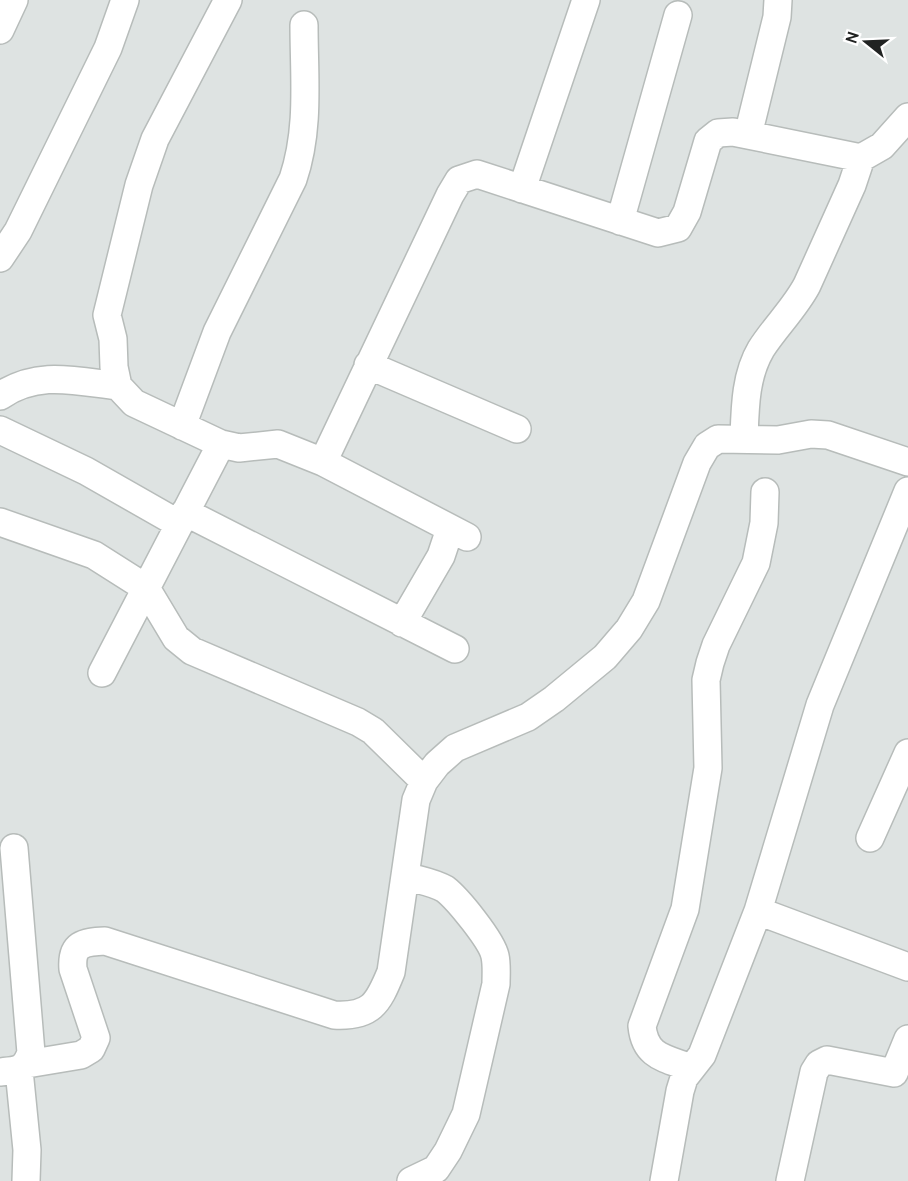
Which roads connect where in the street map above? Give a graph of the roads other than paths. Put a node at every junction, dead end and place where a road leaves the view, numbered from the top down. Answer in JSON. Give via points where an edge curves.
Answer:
{"nodes":[{"id":1,"x":14,"y":0,"type":"edge"},
{"id":2,"x":125,"y":0,"type":"edge"},
{"id":3,"x":228,"y":0,"type":"edge"},
{"id":4,"x":586,"y":0,"type":"edge"},
{"id":5,"x":778,"y":0,"type":"edge"},
{"id":6,"x":678,"y":15,"type":"dead end"},
{"id":7,"x":304,"y":25,"type":"dead end"},
{"id":8,"x":0,"y":30,"type":"edge"},
{"id":9,"x":908,"y":117,"type":"edge"},
{"id":10,"x":748,"y":135,"type":"junction"},
{"id":11,"x":861,"y":158,"type":"junction"},
{"id":12,"x":522,"y":189,"type":"junction"},
{"id":13,"x":620,"y":221,"type":"junction"},
{"id":14,"x":0,"y":258,"type":"edge"},
{"id":15,"x":368,"y":365,"type":"junction"},
{"id":16,"x":118,"y":386,"type":"junction"},
{"id":17,"x":0,"y":396,"type":"edge"},
{"id":18,"x":182,"y":426,"type":"junction"},
{"id":19,"x":517,"y":429,"type":"dead end"},
{"id":20,"x":0,"y":430,"type":"edge"},
{"id":21,"x":744,"y":439,"type":"junction"},
{"id":22,"x":221,"y":444,"type":"junction"},
{"id":23,"x":322,"y":462,"type":"junction"},
{"id":24,"x":908,"y":462,"type":"edge"},
{"id":25,"x":908,"y":491,"type":"edge"},
{"id":26,"x":765,"y":492,"type":"dead end"},
{"id":27,"x":182,"y":518,"type":"junction"},
{"id":28,"x":0,"y":522,"type":"edge"},
{"id":29,"x":146,"y":588,"type":"junction"},
{"id":30,"x":402,"y":623,"type":"junction"},
{"id":31,"x":454,"y":649,"type":"dead end"},
{"id":32,"x":102,"y":673,"type":"dead end"},
{"id":33,"x":908,"y":753,"type":"edge"},
{"id":34,"x":424,"y":781,"type":"junction"},
{"id":35,"x":870,"y":838,"type":"dead end"},
{"id":36,"x":14,"y":848,"type":"dead end"},
{"id":37,"x":405,"y":876,"type":"junction"},
{"id":38,"x":758,"y":911,"type":"junction"},
{"id":39,"x":908,"y":967,"type":"edge"},
{"id":40,"x":908,"y":1039,"type":"edge"},
{"id":41,"x":691,"y":1068,"type":"junction"},
{"id":42,"x":15,"y":1069,"type":"edge"},
{"id":43,"x":901,"y":1075,"type":"edge"},
{"id":44,"x":26,"y":1181,"type":"edge"},
{"id":45,"x":411,"y":1181,"type":"edge"},
{"id":46,"x":664,"y":1181,"type":"edge"},
{"id":47,"x":790,"y":1181,"type":"edge"}],
"edges":[{"from":1,"to":8,"type":"street"},
{"from":2,"to":14,"type":"street","via":[[108,48],[18,231]]},
{"from":3,"to":16,"type":"street","via":[[155,139],[139,185],[107,315]]},
{"from":4,"to":12,"type":"street"},
{"from":5,"to":10,"type":"street"},
{"from":6,"to":13,"type":"street"},
{"from":7,"to":18,"type":"street","via":[[305,131],[300,159],[217,332]]},
{"from":9,"to":11,"type":"street","via":[[882,146]]},
{"from":10,"to":11,"type":"street"},
{"from":10,"to":13,"type":"street","via":[[718,133],[708,141],[687,213],[678,228],[658,233]]},
{"from":11,"to":21,"type":"street","via":[[807,285],[752,369],[745,402]]},
{"from":12,"to":13,"type":"street"},
{"from":12,"to":15,"type":"street","via":[[477,174],[459,180]]},
{"from":15,"to":19,"type":"street"},
{"from":15,"to":23,"type":"street"},
{"from":16,"to":17,"type":"street","via":[[49,378],[25,382]]},
{"from":16,"to":18,"type":"street","via":[[134,403]]},
{"from":18,"to":22,"type":"street"},
{"from":20,"to":27,"type":"street"},
{"from":21,"to":24,"type":"street","via":[[828,435]]},
{"from":21,"to":34,"type":"street","via":[[718,440],[707,446],[697,463],[646,601],[605,657],[528,717],[455,748]]},
{"from":22,"to":23,"type":"street","via":[[239,448],[278,444]]},
{"from":22,"to":27,"type":"street"},
{"from":23,"to":30,"type":"street","via":[[458,533]]},
{"from":25,"to":38,"type":"street","via":[[820,705]]},
{"from":26,"to":41,"type":"street","via":[[756,563],[716,645],[706,680],[708,768],[684,909],[642,1026],[643,1040],[654,1054]]},
{"from":27,"to":29,"type":"street"},
{"from":27,"to":30,"type":"street"},
{"from":28,"to":29,"type":"street","via":[[94,555]]},
{"from":29,"to":32,"type":"street"},
{"from":29,"to":34,"type":"street","via":[[177,638],[192,651],[358,722],[373,731]]},
{"from":30,"to":31,"type":"street"},
{"from":33,"to":35,"type":"street"},
{"from":34,"to":37,"type":"street","via":[[416,800]]},
{"from":36,"to":42,"type":"street","via":[[32,1053]]},
{"from":37,"to":42,"type":"street","via":[[391,972],[382,995],[368,1010],[351,1016],[334,1015],[105,940],[87,941],[72,958],[96,1038],[91,1049],[81,1055]]},
{"from":37,"to":45,"type":"street","via":[[445,889],[460,902],[495,954],[496,968],[496,984],[466,1114],[436,1169]]},
{"from":38,"to":39,"type":"street"},
{"from":38,"to":41,"type":"street","via":[[702,1055]]},
{"from":40,"to":43,"type":"street"},
{"from":41,"to":46,"type":"street","via":[[680,1091]]},
{"from":42,"to":44,"type":"street","via":[[27,1150]]},
{"from":43,"to":47,"type":"street","via":[[827,1060],[819,1064]]}]}
